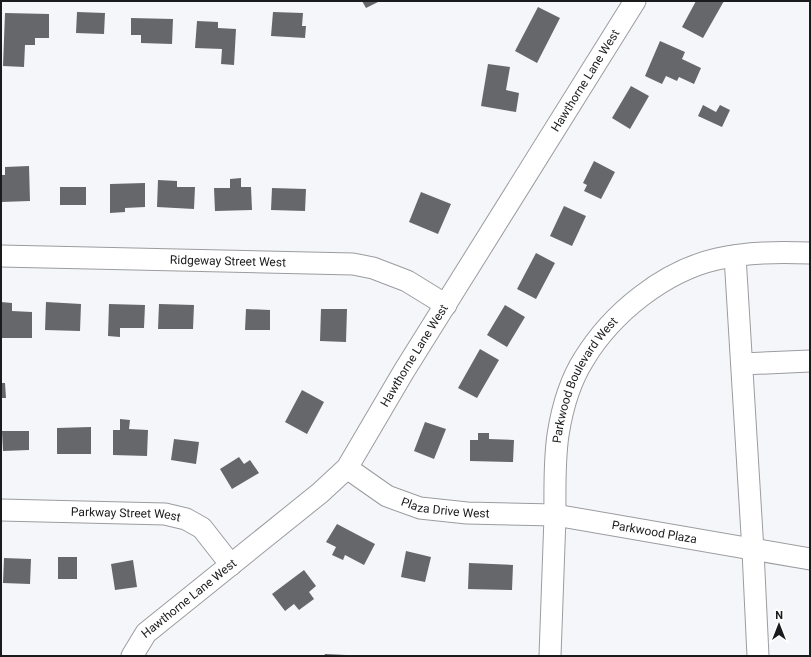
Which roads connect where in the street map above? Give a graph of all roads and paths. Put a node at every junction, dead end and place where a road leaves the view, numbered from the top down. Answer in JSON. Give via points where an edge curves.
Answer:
{"nodes":[{"id":1,"x":635,"y":1,"type":"edge"},
{"id":2,"x":810,"y":253,"type":"edge"},
{"id":3,"x":1,"y":256,"type":"edge"},
{"id":4,"x":735,"y":256,"type":"junction"},
{"id":5,"x":446,"y":305,"type":"junction"},
{"id":6,"x":810,"y":361,"type":"edge"},
{"id":7,"x":742,"y":364,"type":"junction"},
{"id":8,"x":346,"y":468,"type":"junction"},
{"id":9,"x":1,"y":510,"type":"edge"},
{"id":10,"x":555,"y":515,"type":"junction"},
{"id":11,"x":753,"y":550,"type":"junction"},
{"id":12,"x":810,"y":559,"type":"edge"},
{"id":13,"x":231,"y":565,"type":"junction"},
{"id":14,"x":132,"y":656,"type":"edge"},
{"id":15,"x":550,"y":656,"type":"edge"},
{"id":16,"x":758,"y":656,"type":"edge"}],
"edges":[{"from":1,"to":5,"type":"street","name":"Hawthorne Lane West"},
{"from":2,"to":4,"type":"street","name":"Parkwood Boulevard West","via":[[776,252]]},
{"from":3,"to":5,"type":"street","name":"Ridgeway Street West","via":[[353,264],[373,268],[407,281]]},
{"from":4,"to":7,"type":"street"},
{"from":4,"to":10,"type":"street","name":"Parkwood Boulevard West","via":[[715,260],[661,283],[628,308],[594,344],[575,376],[564,406],[555,468]]},
{"from":5,"to":8,"type":"street","name":"Hawthorne Lane West"},
{"from":6,"to":7,"type":"street"},
{"from":7,"to":11,"type":"street"},
{"from":8,"to":10,"type":"street","name":"Plaza Drive West","via":[[387,496],[420,508],[467,513]]},
{"from":8,"to":13,"type":"street","name":"Hawthorne Lane West","via":[[320,493]]},
{"from":9,"to":13,"type":"street","name":"Parkway Street West","via":[[165,514],[186,519],[202,528]]},
{"from":10,"to":11,"type":"street","name":"Parkwood Plaza"},
{"from":10,"to":15,"type":"street","name":"Parkwood Boulevard West"},
{"from":11,"to":12,"type":"street","name":"Parkwood Plaza"},
{"from":11,"to":16,"type":"street"},
{"from":13,"to":14,"type":"street","name":"Hawthorne Lane West","via":[[146,634]]}]}
